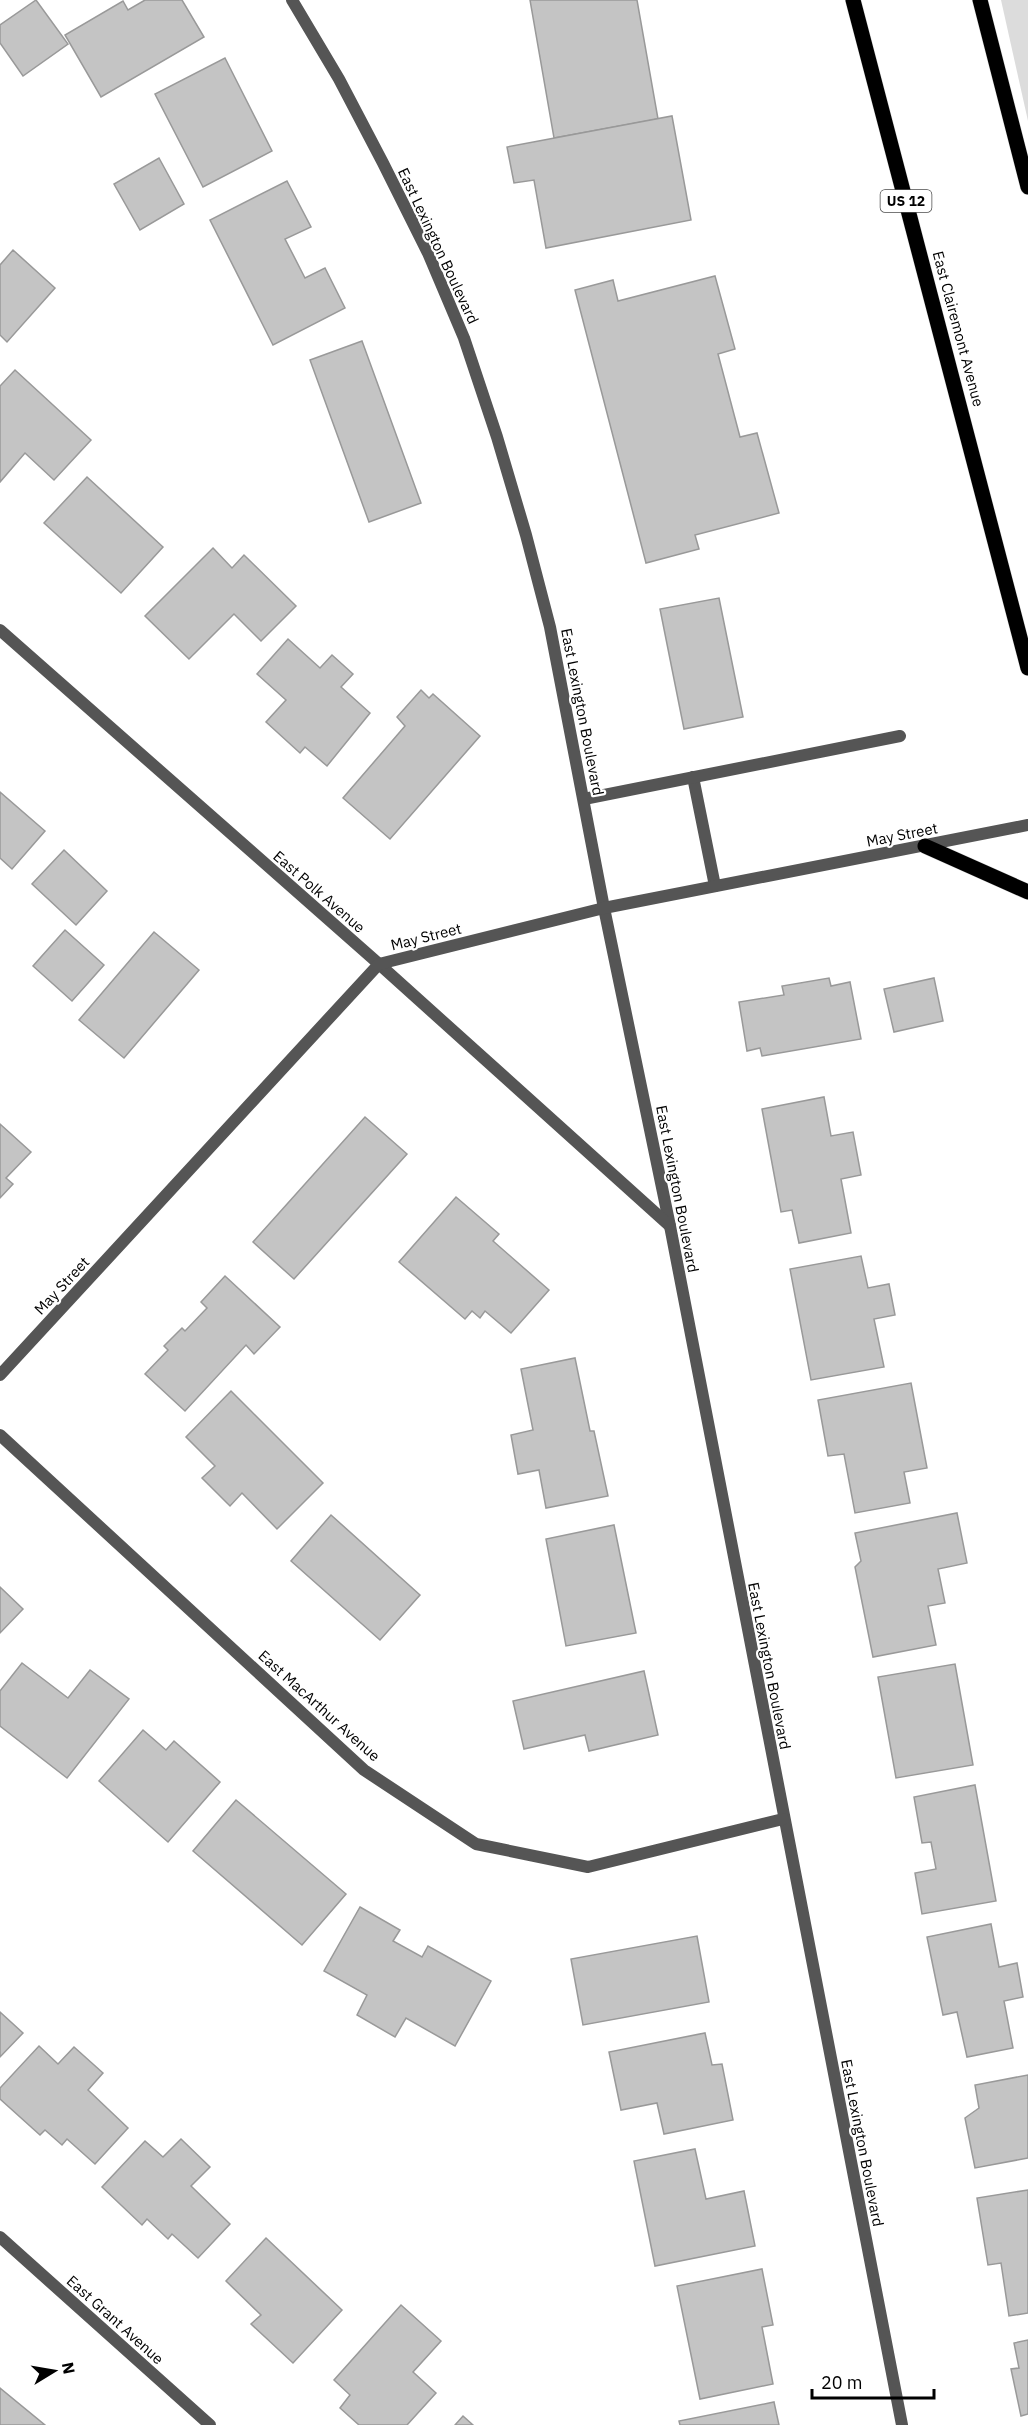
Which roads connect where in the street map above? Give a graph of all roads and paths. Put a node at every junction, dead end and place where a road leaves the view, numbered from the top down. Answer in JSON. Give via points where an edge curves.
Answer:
{"nodes":[{"id":1,"x":292,"y":0,"type":"edge"},
{"id":2,"x":853,"y":0,"type":"edge"},
{"id":3,"x":980,"y":0,"type":"edge"},
{"id":4,"x":1028,"y":187,"type":"edge"},
{"id":5,"x":0,"y":630,"type":"edge"},
{"id":6,"x":1028,"y":668,"type":"edge"},
{"id":7,"x":900,"y":736,"type":"dead end"},
{"id":8,"x":693,"y":777,"type":"junction"},
{"id":9,"x":584,"y":799,"type":"junction"},
{"id":10,"x":1028,"y":825,"type":"edge"},
{"id":11,"x":925,"y":846,"type":"junction"},
{"id":12,"x":716,"y":886,"type":"junction"},
{"id":13,"x":1028,"y":892,"type":"edge"},
{"id":14,"x":604,"y":908,"type":"junction"},
{"id":15,"x":379,"y":964,"type":"junction"},
{"id":16,"x":670,"y":1227,"type":"junction"},
{"id":17,"x":0,"y":1375,"type":"edge"},
{"id":18,"x":0,"y":1435,"type":"edge"},
{"id":19,"x":783,"y":1819,"type":"junction"},
{"id":20,"x":0,"y":2238,"type":"edge"},
{"id":21,"x":210,"y":2425,"type":"edge"},
{"id":22,"x":902,"y":2425,"type":"edge"}],
"edges":[{"from":1,"to":9,"type":"street","name":"East Lexington Boulevard","via":[[383,163],[428,253],[464,338],[497,436],[547,616]]},
{"from":2,"to":6,"type":"main road","name":"East Clairemont Avenue","number":"US 12"},
{"from":3,"to":4,"type":"main road"},
{"from":5,"to":15,"type":"street","name":"East Polk Avenue"},
{"from":7,"to":8,"type":"street"},
{"from":8,"to":9,"type":"street"},
{"from":8,"to":12,"type":"street"},
{"from":9,"to":14,"type":"street","name":"East Lexington Boulevard"},
{"from":10,"to":11,"type":"street","name":"May Street"},
{"from":11,"to":12,"type":"street","name":"May Street"},
{"from":11,"to":13,"type":"main road"},
{"from":12,"to":14,"type":"street","name":"May Street"},
{"from":14,"to":15,"type":"street","name":"May Street"},
{"from":14,"to":16,"type":"street","name":"East Lexington Boulevard"},
{"from":15,"to":16,"type":"street","name":"East Polk Avenue"},
{"from":15,"to":17,"type":"street","name":"May Street"},
{"from":16,"to":19,"type":"street","name":"East Lexington Boulevard"},
{"from":18,"to":19,"type":"street","name":"East MacArthur Avenue","via":[[364,1770],[476,1844],[588,1867]]},
{"from":19,"to":22,"type":"street","name":"East Lexington Boulevard"},
{"from":20,"to":21,"type":"street","name":"East Grant Avenue"}]}
